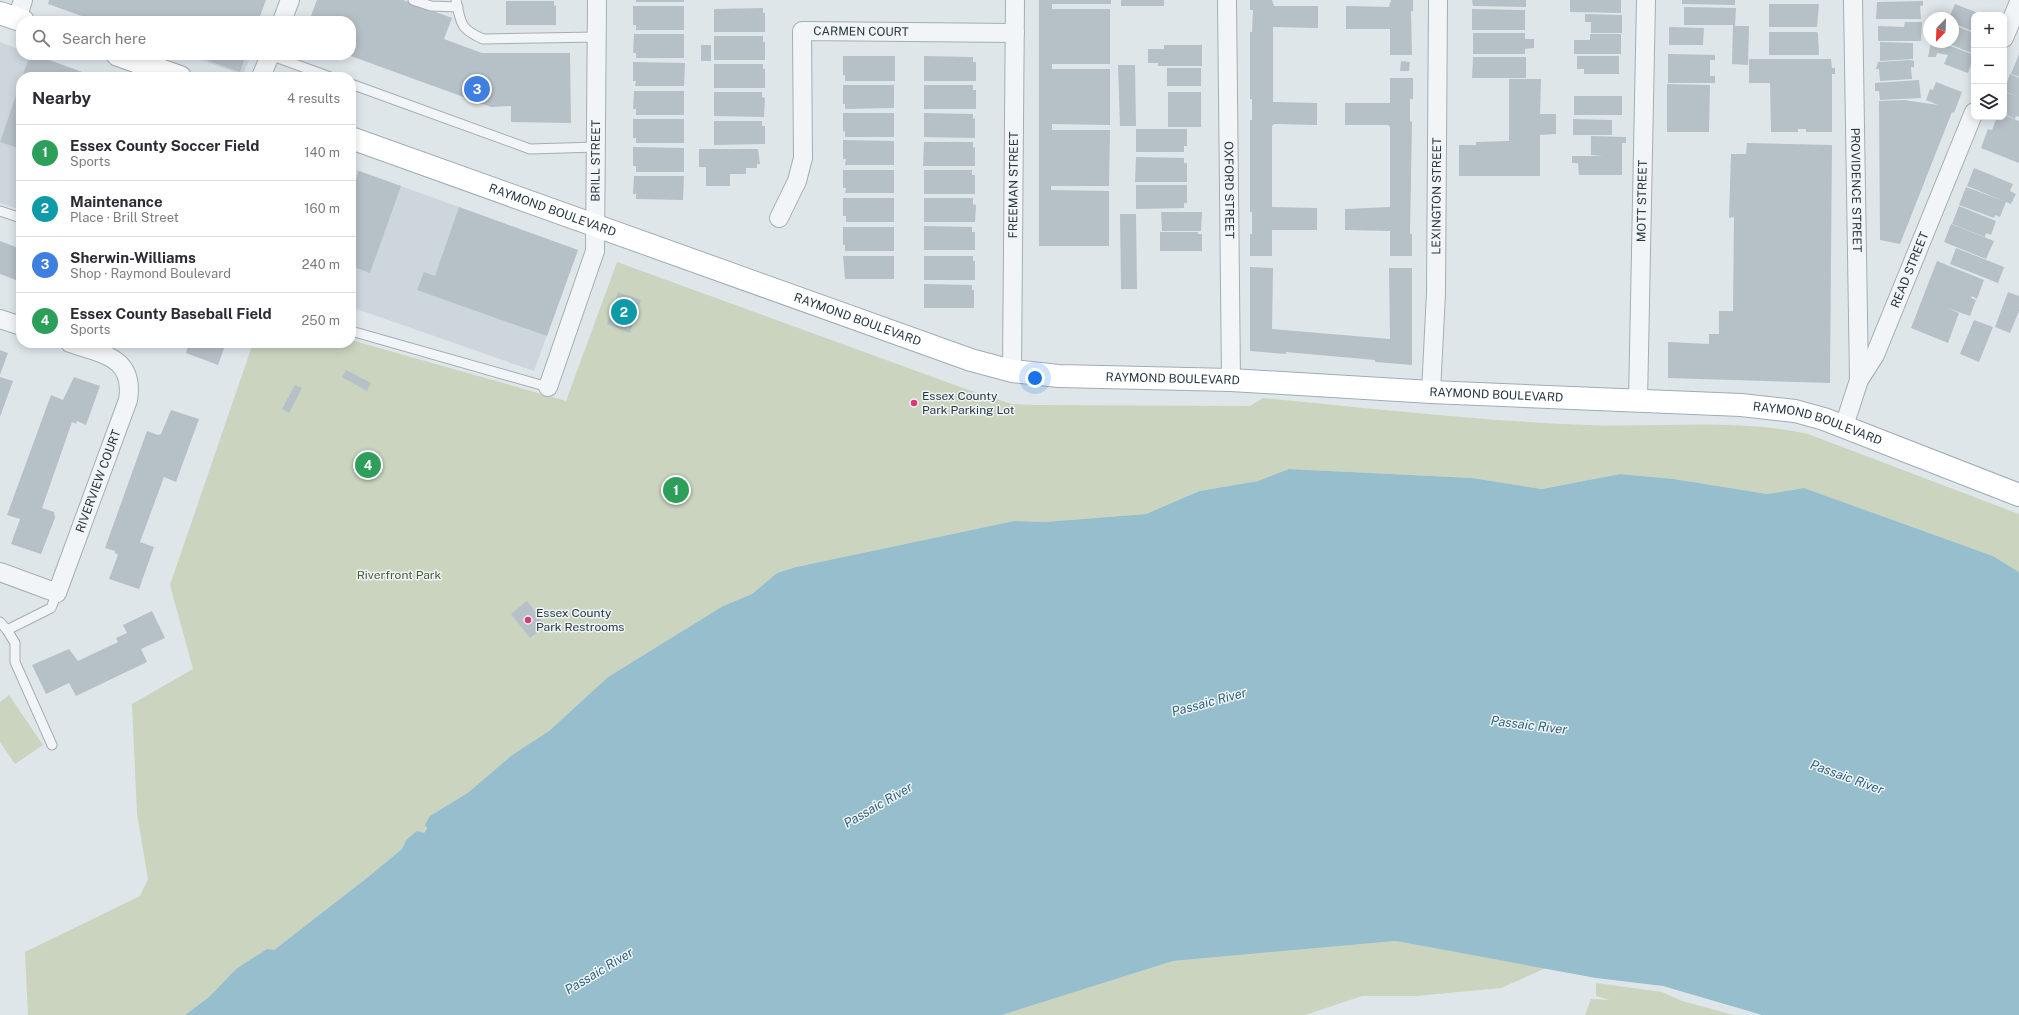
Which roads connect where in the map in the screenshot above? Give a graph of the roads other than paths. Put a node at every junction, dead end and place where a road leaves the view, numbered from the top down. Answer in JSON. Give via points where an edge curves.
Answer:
{"nodes":[{"id":1,"x":290,"y":0,"type":"edge"},
{"id":2,"x":414,"y":0,"type":"edge"},
{"id":3,"x":597,"y":0,"type":"edge"},
{"id":4,"x":1016,"y":0,"type":"edge"},
{"id":5,"x":1226,"y":0,"type":"edge"},
{"id":6,"x":1438,"y":0,"type":"edge"},
{"id":7,"x":1646,"y":0,"type":"edge"},
{"id":8,"x":1853,"y":0,"type":"edge"},
{"id":9,"x":2019,"y":2,"type":"edge"},
{"id":10,"x":457,"y":3,"type":"edge"},
{"id":11,"x":284,"y":16,"type":"edge"},
{"id":12,"x":2007,"y":31,"type":"edge"},
{"id":13,"x":1015,"y":33,"type":"junction"},
{"id":14,"x":597,"y":37,"type":"junction"},
{"id":15,"x":132,"y":60,"type":"edge"},
{"id":16,"x":268,"y":60,"type":"edge"},
{"id":17,"x":284,"y":60,"type":"edge"},
{"id":18,"x":166,"y":72,"type":"edge"},
{"id":19,"x":263,"y":72,"type":"edge"},
{"id":20,"x":316,"y":72,"type":"edge"},
{"id":21,"x":356,"y":86,"type":"edge"},
{"id":22,"x":1971,"y":119,"type":"edge"},
{"id":23,"x":356,"y":140,"type":"edge"},
{"id":24,"x":597,"y":147,"type":"junction"},
{"id":25,"x":0,"y":211,"type":"edge"},
{"id":26,"x":16,"y":216,"type":"edge"},
{"id":27,"x":778,"y":218,"type":"dead end"},
{"id":28,"x":595,"y":225,"type":"junction"},
{"id":29,"x":0,"y":319,"type":"edge"},
{"id":30,"x":16,"y":324,"type":"edge"},
{"id":31,"x":356,"y":332,"type":"edge"},
{"id":32,"x":84,"y":348,"type":"edge"},
{"id":33,"x":1012,"y":371,"type":"junction"},
{"id":34,"x":1231,"y":380,"type":"junction"},
{"id":35,"x":1859,"y":380,"type":"junction"},
{"id":36,"x":548,"y":386,"type":"joint"},
{"id":37,"x":1431,"y":392,"type":"junction"},
{"id":38,"x":1638,"y":402,"type":"junction"},
{"id":39,"x":1844,"y":426,"type":"junction"},
{"id":40,"x":2018,"y":492,"type":"edge"},
{"id":41,"x":0,"y":572,"type":"edge"},
{"id":42,"x":57,"y":593,"type":"junction"},
{"id":43,"x":0,"y":622,"type":"edge"},
{"id":44,"x":7,"y":630,"type":"junction"},
{"id":45,"x":52,"y":744,"type":"dead end"}],
"edges":[{"from":1,"to":11,"type":"street"},
{"from":2,"to":10,"type":"lane","via":[[431,6]]},
{"from":3,"to":14,"type":"street","name":"BRILL STREET"},
{"from":4,"to":13,"type":"street","name":"FREEMAN STREET"},
{"from":5,"to":34,"type":"street","name":"OXFORD STREET"},
{"from":6,"to":37,"type":"street","name":"LEXINGTON STREET","via":[[1436,293]]},
{"from":7,"to":38,"type":"street","name":"MOTT STREET"},
{"from":8,"to":35,"type":"street","name":"PROVIDENCE STREET"},
{"from":9,"to":12,"type":"street"},
{"from":10,"to":14,"type":"lane","via":[[460,20],[469,32],[484,39]]},
{"from":13,"to":27,"type":"street","name":"CARMEN COURT","via":[[802,31],[803,158],[797,181]]},
{"from":13,"to":33,"type":"street","name":"FREEMAN STREET"},
{"from":14,"to":24,"type":"street","name":"BRILL STREET"},
{"from":15,"to":18,"type":"main road"},
{"from":16,"to":19,"type":"street"},
{"from":17,"to":20,"type":"lane"},
{"from":21,"to":24,"type":"lane","via":[[530,149]]},
{"from":22,"to":35,"type":"street","name":"READ STREET","via":[[1875,355]]},
{"from":23,"to":28,"type":"main road","name":"RAYMOND BOULEVARD"},
{"from":24,"to":28,"type":"street","name":"BRILL STREET"},
{"from":25,"to":26,"type":"lane"},
{"from":28,"to":33,"type":"main road","name":"RAYMOND BOULEVARD","via":[[971,360]]},
{"from":28,"to":36,"type":"street","name":"BRILL STREET","via":[[595,252]]},
{"from":29,"to":30,"type":"street"},
{"from":31,"to":36,"type":"lane"},
{"from":32,"to":42,"type":"street","name":"RIVERVIEW COURT","via":[[116,360],[127,375],[130,388]]},
{"from":33,"to":34,"type":"main road","name":"RAYMOND BOULEVARD","via":[[1059,376]]},
{"from":34,"to":37,"type":"main road","name":"RAYMOND BOULEVARD"},
{"from":35,"to":39,"type":"street","name":"READ STREET"},
{"from":37,"to":38,"type":"main road","name":"RAYMOND BOULEVARD"},
{"from":38,"to":39,"type":"main road","name":"RAYMOND BOULEVARD","via":[[1741,404],[1777,408]]},
{"from":39,"to":40,"type":"main road","name":"RAYMOND BOULEVARD"},
{"from":41,"to":42,"type":"street"},
{"from":42,"to":44,"type":"lane","via":[[51,608]]},
{"from":43,"to":44,"type":"lane"},
{"from":44,"to":45,"type":"lane","via":[[15,643],[15,662]]}]}
